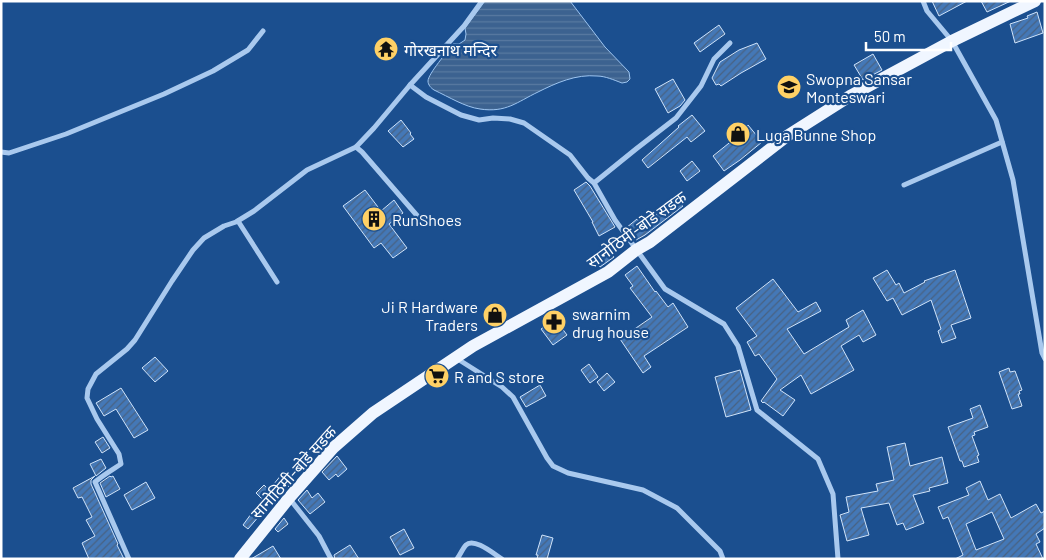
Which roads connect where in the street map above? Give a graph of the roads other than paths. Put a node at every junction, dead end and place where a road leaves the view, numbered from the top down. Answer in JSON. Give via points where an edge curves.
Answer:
{"nodes":[{"id":1,"x":482,"y":1,"type":"edge"},
{"id":2,"x":923,"y":1,"type":"edge"},
{"id":3,"x":1035,"y":1,"type":"edge"},
{"id":4,"x":263,"y":30,"type":"dead end"},
{"id":5,"x":952,"y":41,"type":"junction"},
{"id":6,"x":730,"y":43,"type":"dead end"},
{"id":7,"x":410,"y":85,"type":"junction"},
{"id":8,"x":1002,"y":142,"type":"junction"},
{"id":9,"x":356,"y":148,"type":"junction"},
{"id":10,"x":1,"y":152,"type":"edge"},
{"id":11,"x":594,"y":183,"type":"junction"},
{"id":12,"x":904,"y":185,"type":"dead end"},
{"id":13,"x":420,"y":219,"type":"dead end"},
{"id":14,"x":238,"y":220,"type":"junction"},
{"id":15,"x":636,"y":250,"type":"junction"},
{"id":16,"x":277,"y":282,"type":"dead end"},
{"id":17,"x":455,"y":358,"type":"junction"},
{"id":18,"x":1045,"y":359,"type":"edge"},
{"id":19,"x":289,"y":498,"type":"junction"},
{"id":20,"x":129,"y":559,"type":"edge"},
{"id":21,"x":240,"y":559,"type":"edge"},
{"id":22,"x":331,"y":559,"type":"edge"},
{"id":23,"x":457,"y":559,"type":"edge"},
{"id":24,"x":502,"y":559,"type":"edge"},
{"id":25,"x":722,"y":559,"type":"edge"},
{"id":26,"x":838,"y":559,"type":"edge"}],
"edges":[{"from":1,"to":7,"type":"street","via":[[464,26]]},
{"from":2,"to":5,"type":"street","via":[[927,11]]},
{"from":3,"to":5,"type":"main road","name":"सानोठिमी-बोडे सडक"},
{"from":4,"to":10,"type":"street","via":[[248,50],[213,71],[66,134],[9,153]]},
{"from":5,"to":8,"type":"street","via":[[996,120]]},
{"from":5,"to":15,"type":"main road","name":"सानोठिमी-बोडे सडक","via":[[850,96],[787,136]]},
{"from":6,"to":11,"type":"street","via":[[714,59],[701,86],[676,118]]},
{"from":7,"to":9,"type":"street"},
{"from":7,"to":11,"type":"street","via":[[461,115],[478,120],[510,119],[524,123],[570,154]]},
{"from":8,"to":12,"type":"street"},
{"from":8,"to":18,"type":"street","via":[[1013,180]]},
{"from":9,"to":13,"type":"street"},
{"from":9,"to":14,"type":"street","via":[[307,170]]},
{"from":11,"to":15,"type":"street"},
{"from":14,"to":16,"type":"street"},
{"from":14,"to":20,"type":"street","via":[[213,232],[193,250],[136,340],[96,374],[88,389],[87,398],[119,454],[121,464],[95,482]]},
{"from":15,"to":17,"type":"main road","name":"सानोठिमी-बोडे सडक","via":[[608,272]]},
{"from":15,"to":26,"type":"street","via":[[665,290],[724,324],[738,346],[757,410],[818,458],[833,494]]},
{"from":17,"to":19,"type":"main road","name":"सानोठिमी-बोडे सडक","via":[[373,413],[332,448]]},
{"from":17,"to":25,"type":"street","via":[[513,397],[553,466],[568,473],[643,490],[677,508],[720,551]]},
{"from":19,"to":21,"type":"main road","name":"सानोठिमी-बोडे सडक"},
{"from":19,"to":22,"type":"street","via":[[319,536]]},
{"from":23,"to":24,"type":"street","via":[[471,542]]}]}
